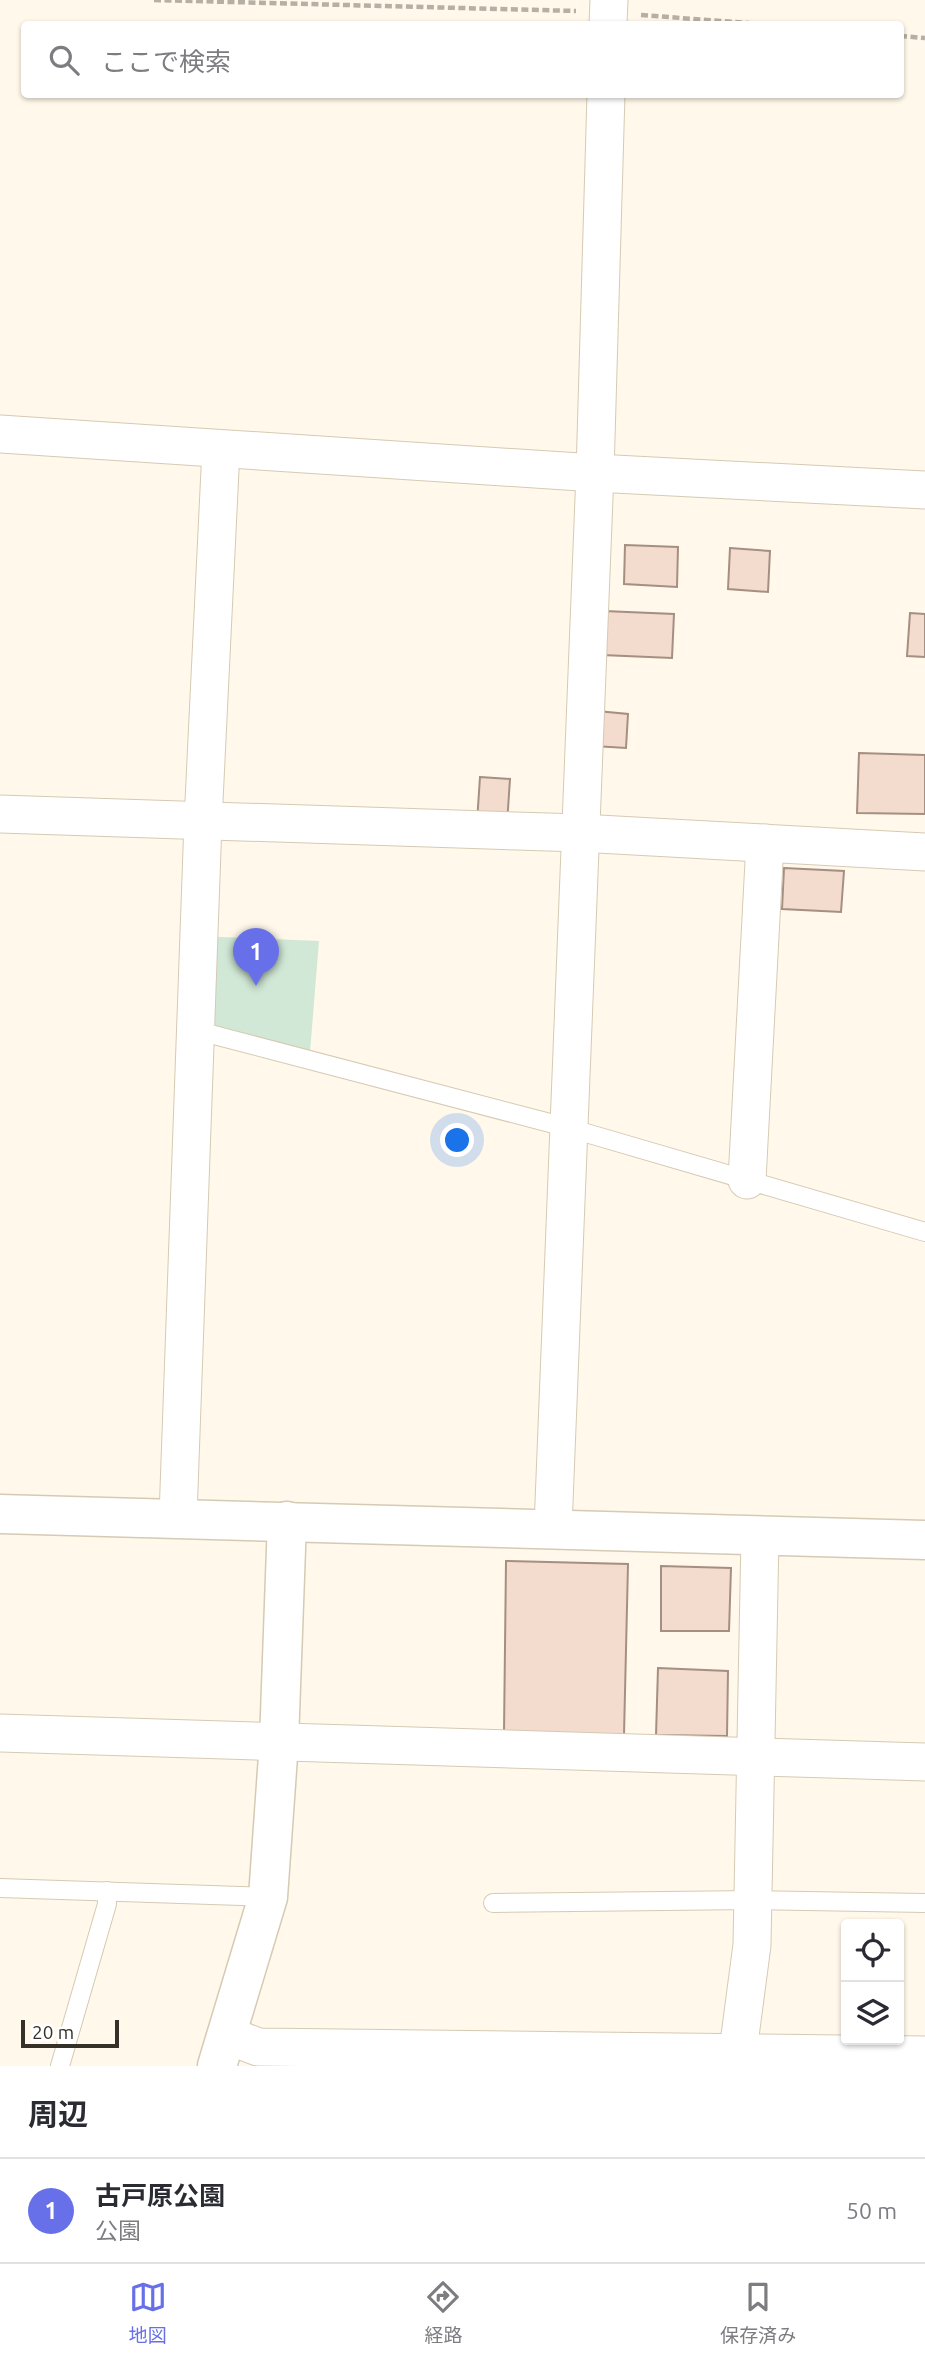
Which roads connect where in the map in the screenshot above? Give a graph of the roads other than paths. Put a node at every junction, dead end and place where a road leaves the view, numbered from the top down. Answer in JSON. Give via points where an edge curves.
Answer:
{"nodes":[{"id":1,"x":606,"y":98,"type":"edge"},
{"id":2,"x":0,"y":434,"type":"edge"},
{"id":3,"x":221,"y":449,"type":"junction"},
{"id":4,"x":595,"y":473,"type":"junction"},
{"id":5,"x":925,"y":489,"type":"edge"},
{"id":6,"x":0,"y":814,"type":"edge"},
{"id":7,"x":203,"y":821,"type":"junction"},
{"id":8,"x":580,"y":833,"type":"junction"},
{"id":9,"x":765,"y":843,"type":"junction"},
{"id":10,"x":925,"y":852,"type":"edge"},
{"id":11,"x":195,"y":1031,"type":"junction"},
{"id":12,"x":569,"y":1129,"type":"junction"},
{"id":13,"x":747,"y":1180,"type":"junction"},
{"id":14,"x":925,"y":1232,"type":"edge"},
{"id":15,"x":0,"y":1514,"type":"edge"},
{"id":16,"x":178,"y":1517,"type":"junction"},
{"id":17,"x":287,"y":1521,"type":"junction"},
{"id":18,"x":552,"y":1528,"type":"junction"},
{"id":19,"x":760,"y":1536,"type":"junction"},
{"id":20,"x":925,"y":1540,"type":"edge"},
{"id":21,"x":0,"y":1733,"type":"edge"},
{"id":22,"x":279,"y":1742,"type":"junction"},
{"id":23,"x":754,"y":1758,"type":"junction"},
{"id":24,"x":925,"y":1762,"type":"edge"},
{"id":25,"x":0,"y":1888,"type":"edge"},
{"id":26,"x":107,"y":1891,"type":"junction"},
{"id":27,"x":268,"y":1897,"type":"junction"},
{"id":28,"x":753,"y":1900,"type":"junction"},
{"id":29,"x":493,"y":1902,"type":"dead end"},
{"id":30,"x":925,"y":1903,"type":"edge"},
{"id":31,"x":222,"y":2051,"type":"edge"},
{"id":32,"x":737,"y":2059,"type":"edge"},
{"id":33,"x":915,"y":2059,"type":"edge"},
{"id":34,"x":824,"y":2060,"type":"edge"},
{"id":35,"x":60,"y":2066,"type":"edge"}],
"edges":[{"from":1,"to":4,"type":"street"},
{"from":2,"to":3,"type":"street"},
{"from":3,"to":4,"type":"street"},
{"from":3,"to":7,"type":"street"},
{"from":4,"to":5,"type":"street"},
{"from":4,"to":8,"type":"street"},
{"from":6,"to":7,"type":"street"},
{"from":7,"to":8,"type":"street"},
{"from":7,"to":11,"type":"street"},
{"from":8,"to":9,"type":"street"},
{"from":8,"to":12,"type":"street"},
{"from":9,"to":10,"type":"street"},
{"from":9,"to":13,"type":"street"},
{"from":11,"to":12,"type":"lane"},
{"from":11,"to":16,"type":"street"},
{"from":12,"to":13,"type":"lane"},
{"from":12,"to":18,"type":"street"},
{"from":13,"to":14,"type":"lane"},
{"from":15,"to":16,"type":"street"},
{"from":16,"to":17,"type":"street"},
{"from":17,"to":18,"type":"street"},
{"from":17,"to":22,"type":"street"},
{"from":18,"to":19,"type":"street"},
{"from":19,"to":20,"type":"street"},
{"from":19,"to":23,"type":"street"},
{"from":21,"to":22,"type":"street"},
{"from":22,"to":23,"type":"street"},
{"from":22,"to":27,"type":"street"},
{"from":23,"to":24,"type":"street"},
{"from":23,"to":28,"type":"street"},
{"from":25,"to":26,"type":"lane"},
{"from":26,"to":27,"type":"lane"},
{"from":26,"to":35,"type":"lane"},
{"from":27,"to":31,"type":"street"},
{"from":28,"to":29,"type":"lane"},
{"from":28,"to":30,"type":"lane"},
{"from":28,"to":32,"type":"street","via":[[752,1945]]},
{"from":31,"to":32,"type":"street","via":[[258,2047]]},
{"from":32,"to":34,"type":"street"},
{"from":33,"to":34,"type":"street"}]}
